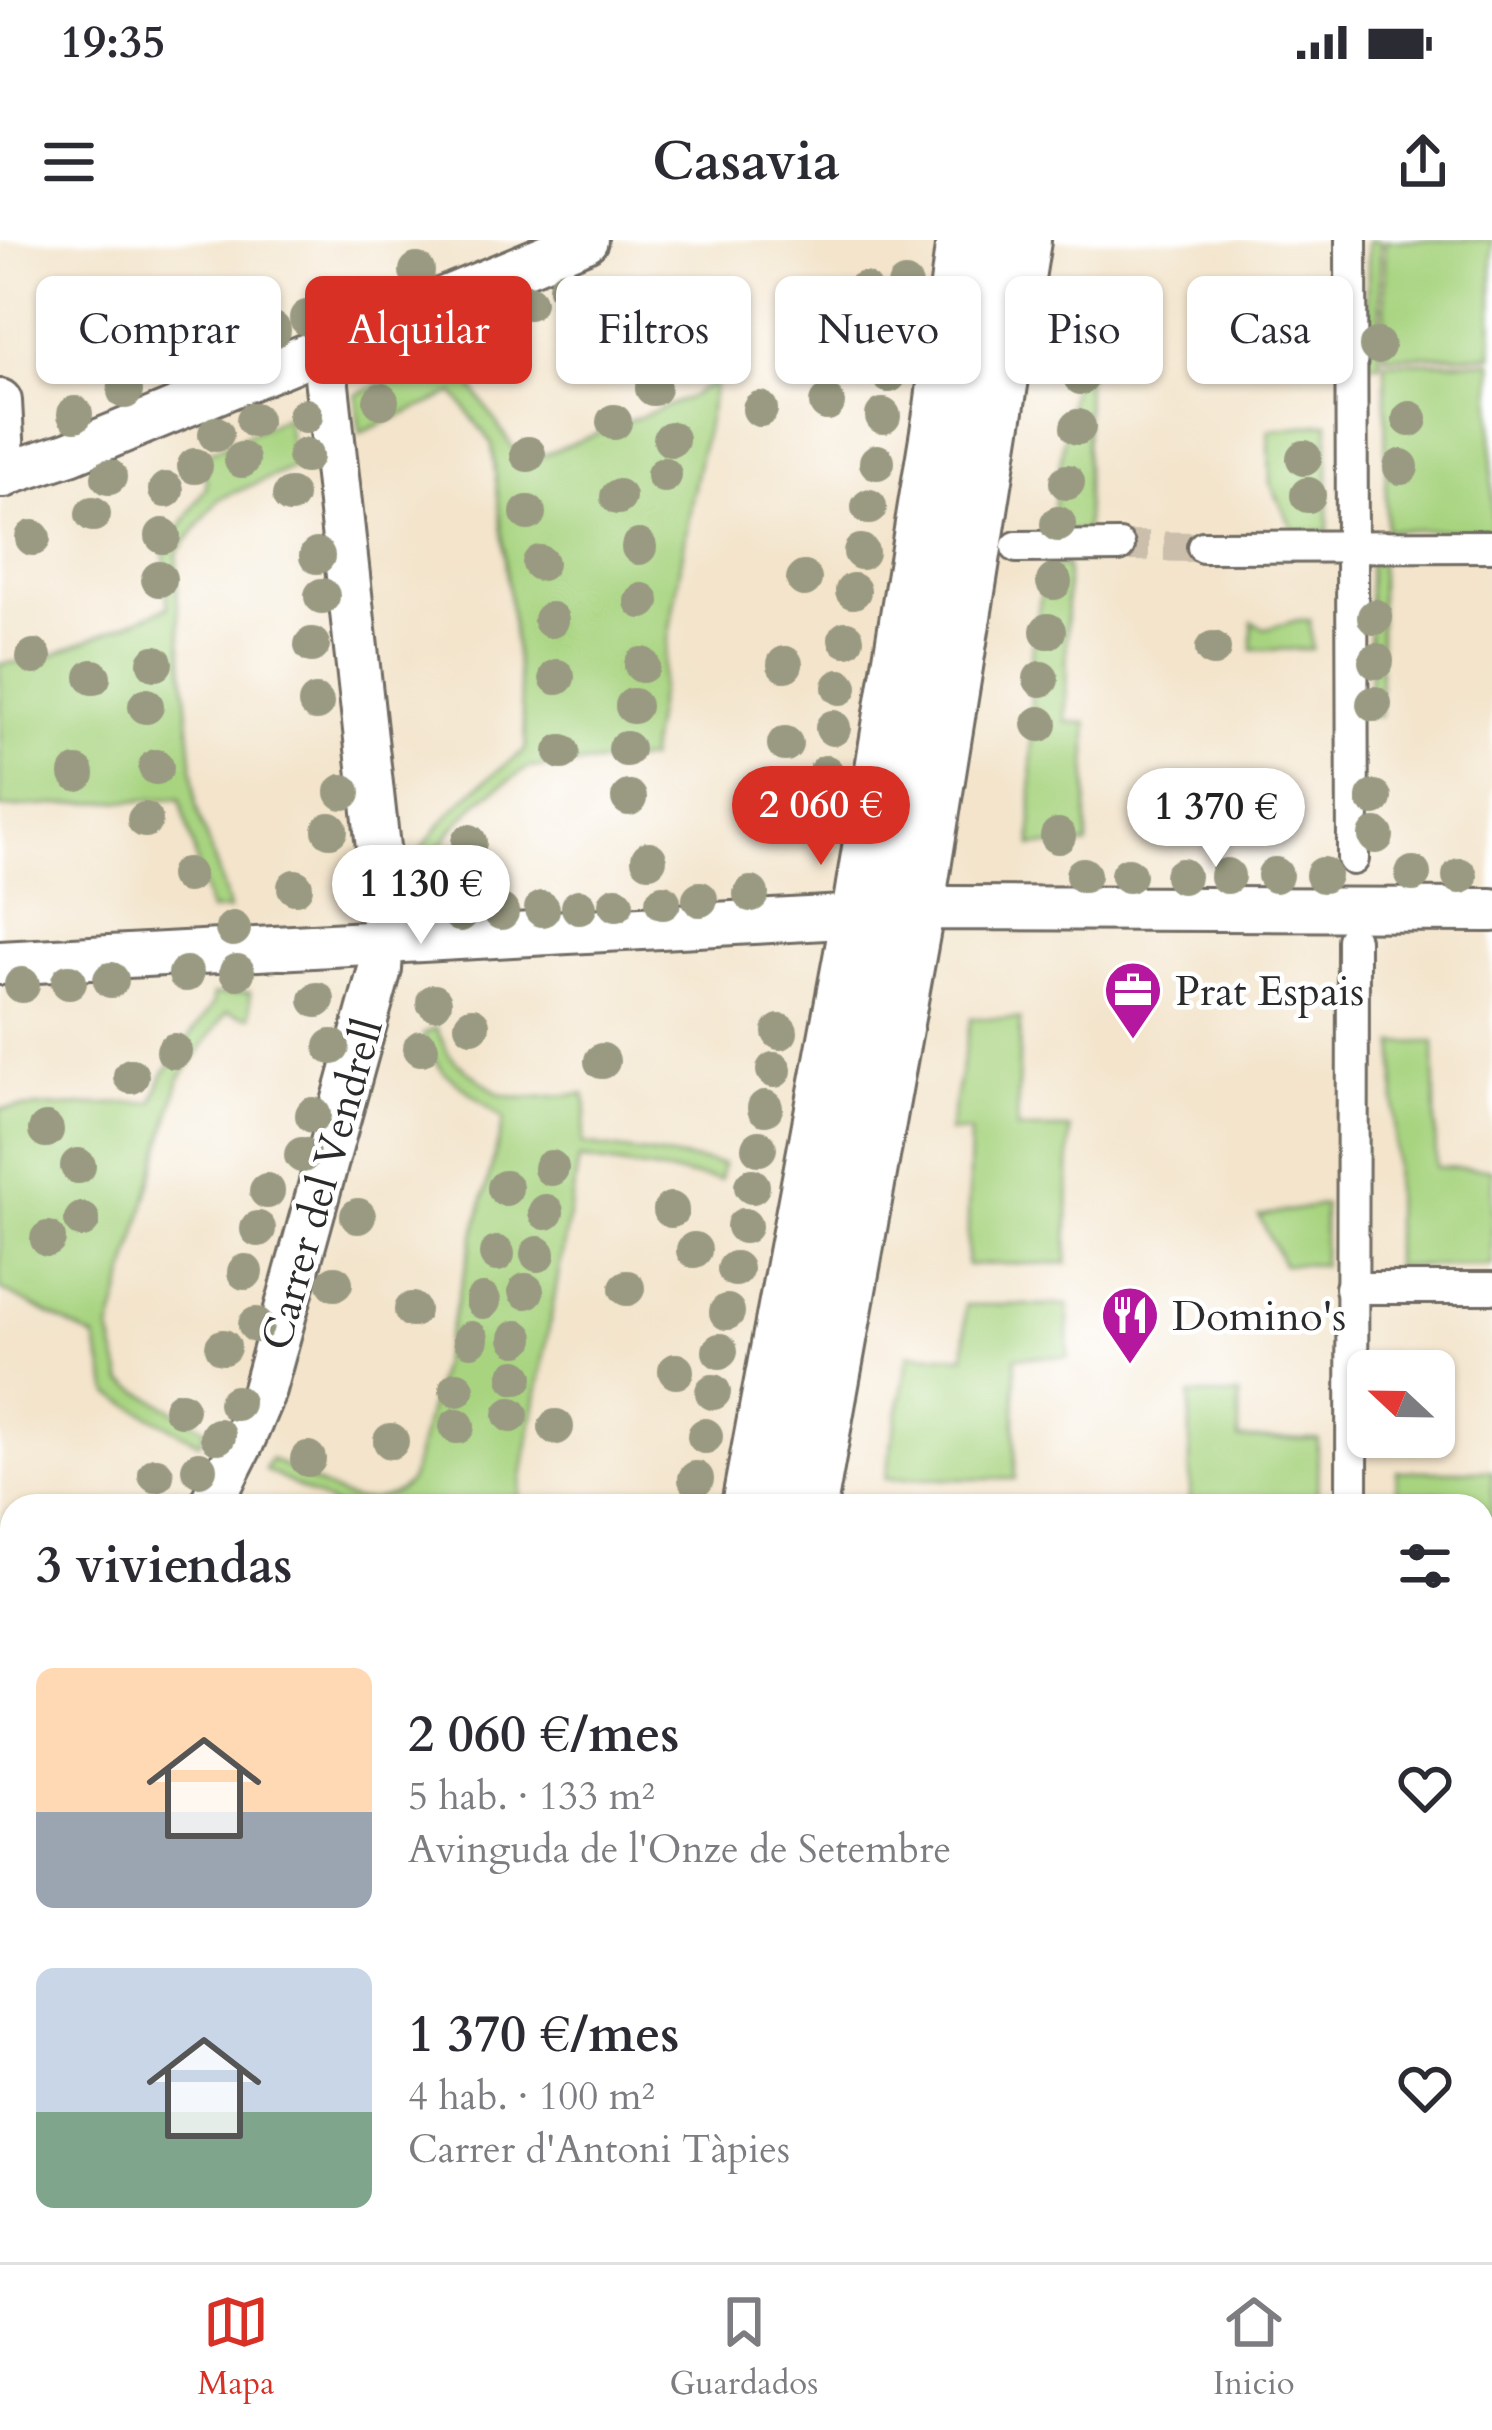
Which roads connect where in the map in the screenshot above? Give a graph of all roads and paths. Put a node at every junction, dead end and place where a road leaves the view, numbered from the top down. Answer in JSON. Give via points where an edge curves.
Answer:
{"nodes":[{"id":1,"x":586,"y":240,"type":"edge"},
{"id":2,"x":967,"y":240,"type":"edge"},
{"id":3,"x":1020,"y":240,"type":"edge"},
{"id":4,"x":1351,"y":240,"type":"edge"},
{"id":5,"x":499,"y":276,"type":"edge"},
{"id":6,"x":305,"y":356,"type":"edge"},
{"id":7,"x":327,"y":384,"type":"edge"},
{"id":8,"x":0,"y":401,"type":"edge"},
{"id":9,"x":2,"y":476,"type":"edge"},
{"id":10,"x":1119,"y":546,"type":"tunnel mouth"},
{"id":11,"x":1492,"y":546,"type":"edge"},
{"id":12,"x":1017,"y":547,"type":"dead end"},
{"id":13,"x":1203,"y":547,"type":"tunnel mouth"},
{"id":14,"x":1351,"y":547,"type":"junction"},
{"id":15,"x":1353,"y":859,"type":"dead end"},
{"id":16,"x":1492,"y":910,"type":"edge"},
{"id":17,"x":887,"y":913,"type":"junction"},
{"id":18,"x":1353,"y":940,"type":"dead end"},
{"id":19,"x":382,"y":941,"type":"junction"},
{"id":20,"x":0,"y":963,"type":"edge"},
{"id":21,"x":1351,"y":1288,"type":"junction"},
{"id":22,"x":1492,"y":1288,"type":"edge"},
{"id":23,"x":215,"y":1494,"type":"edge"},
{"id":24,"x":755,"y":1494,"type":"edge"},
{"id":25,"x":808,"y":1494,"type":"edge"},
{"id":26,"x":1352,"y":1494,"type":"edge"}],
"edges":[{"from":1,"to":5,"type":"street"},
{"from":2,"to":17,"type":"main road"},
{"from":3,"to":17,"type":"main road"},
{"from":4,"to":14,"type":"street"},
{"from":6,"to":9,"type":"street"},
{"from":7,"to":19,"type":"street","name":"Carrer del Vendrell"},
{"from":8,"to":9,"type":"street"},
{"from":10,"to":12,"type":"street"},
{"from":11,"to":14,"type":"street"},
{"from":13,"to":14,"type":"street"},
{"from":14,"to":15,"type":"street"},
{"from":16,"to":17,"type":"street"},
{"from":17,"to":19,"type":"street"},
{"from":17,"to":24,"type":"main road"},
{"from":17,"to":25,"type":"main road"},
{"from":18,"to":21,"type":"street"},
{"from":19,"to":20,"type":"street"},
{"from":19,"to":23,"type":"street","name":"Carrer del Vendrell","via":[[372,1004],[263,1393]]},
{"from":21,"to":22,"type":"street"},
{"from":21,"to":26,"type":"street"}]}
